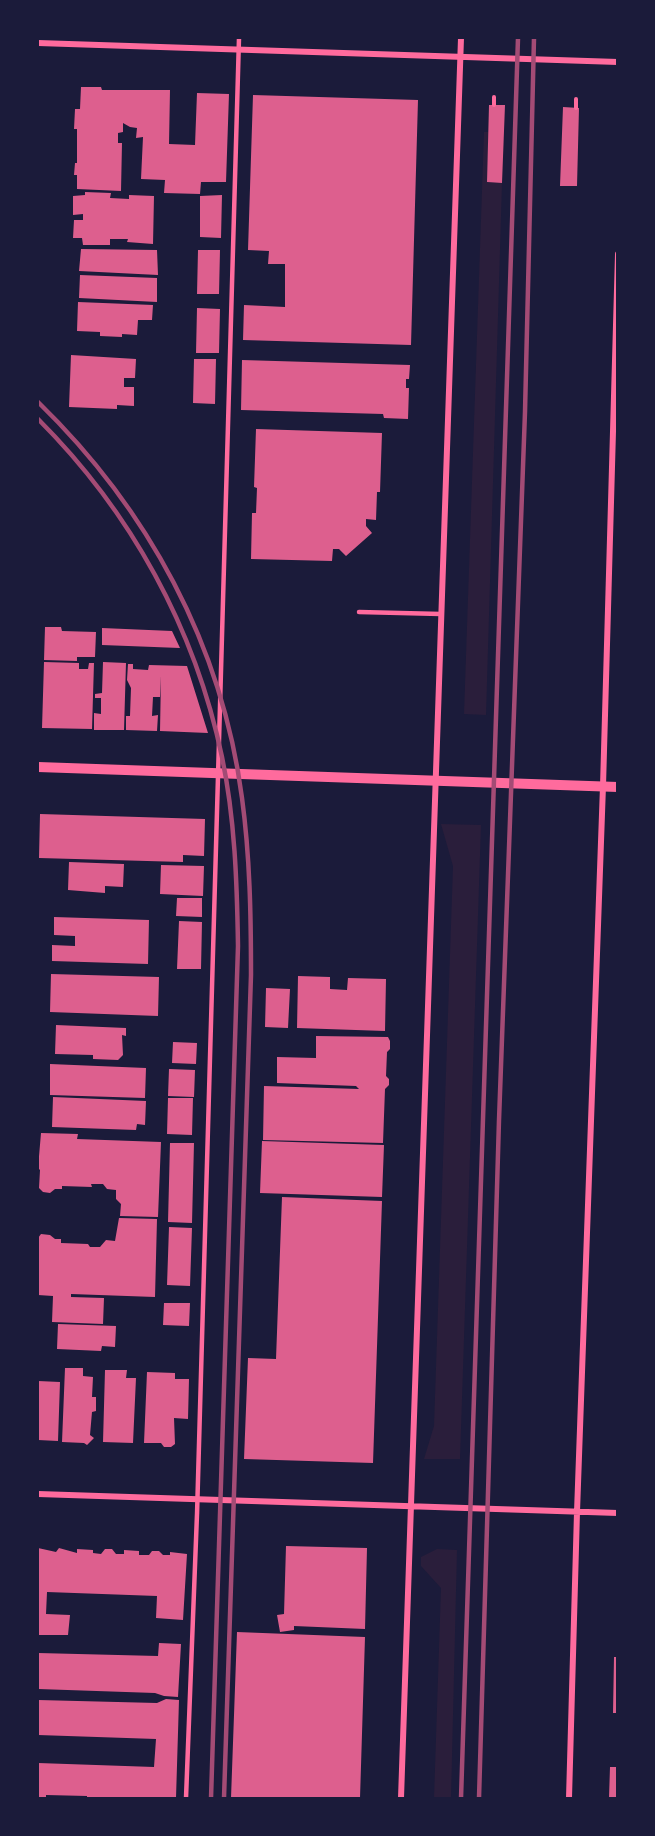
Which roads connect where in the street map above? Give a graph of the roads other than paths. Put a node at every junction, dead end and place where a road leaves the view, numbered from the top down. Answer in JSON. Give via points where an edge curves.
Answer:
{"nodes":[{"id":1,"x":239,"y":38,"type":"edge"},
{"id":2,"x":461,"y":38,"type":"edge"},
{"id":3,"x":38,"y":43,"type":"edge"},
{"id":4,"x":239,"y":49,"type":"junction"},
{"id":5,"x":460,"y":57,"type":"junction"},
{"id":6,"x":618,"y":62,"type":"edge"},
{"id":7,"x":618,"y":254,"type":"edge"},
{"id":8,"x":609,"y":558,"type":"junction"},
{"id":9,"x":618,"y":559,"type":"edge"},
{"id":10,"x":360,"y":612,"type":"dead end"},
{"id":11,"x":441,"y":614,"type":"junction"},
{"id":12,"x":38,"y":767,"type":"edge"},
{"id":13,"x":218,"y":773,"type":"junction"},
{"id":14,"x":436,"y":780,"type":"junction"},
{"id":15,"x":603,"y":786,"type":"junction"},
{"id":16,"x":618,"y":787,"type":"edge"},
{"id":17,"x":38,"y":1494,"type":"edge"},
{"id":18,"x":197,"y":1500,"type":"junction"},
{"id":19,"x":411,"y":1506,"type":"junction"},
{"id":20,"x":577,"y":1512,"type":"junction"},
{"id":21,"x":618,"y":1513,"type":"edge"},
{"id":22,"x":186,"y":1798,"type":"edge"},
{"id":23,"x":400,"y":1798,"type":"edge"},
{"id":24,"x":569,"y":1798,"type":"edge"}],
"edges":[{"from":1,"to":4,"type":"lane"},
{"from":2,"to":5,"type":"street"},
{"from":3,"to":4,"type":"street"},
{"from":4,"to":5,"type":"street"},
{"from":4,"to":13,"type":"lane"},
{"from":5,"to":6,"type":"street"},
{"from":5,"to":11,"type":"street"},
{"from":7,"to":8,"type":"street"},
{"from":8,"to":9,"type":"lane"},
{"from":8,"to":15,"type":"street"},
{"from":10,"to":11,"type":"lane"},
{"from":11,"to":14,"type":"street"},
{"from":12,"to":13,"type":"street"},
{"from":13,"to":14,"type":"street"},
{"from":13,"to":18,"type":"lane"},
{"from":14,"to":15,"type":"street"},
{"from":14,"to":19,"type":"street"},
{"from":15,"to":16,"type":"street"},
{"from":15,"to":20,"type":"street"},
{"from":17,"to":18,"type":"street"},
{"from":18,"to":19,"type":"street"},
{"from":18,"to":22,"type":"lane"},
{"from":19,"to":20,"type":"street"},
{"from":19,"to":23,"type":"street"},
{"from":20,"to":21,"type":"street"},
{"from":20,"to":24,"type":"street"}]}
